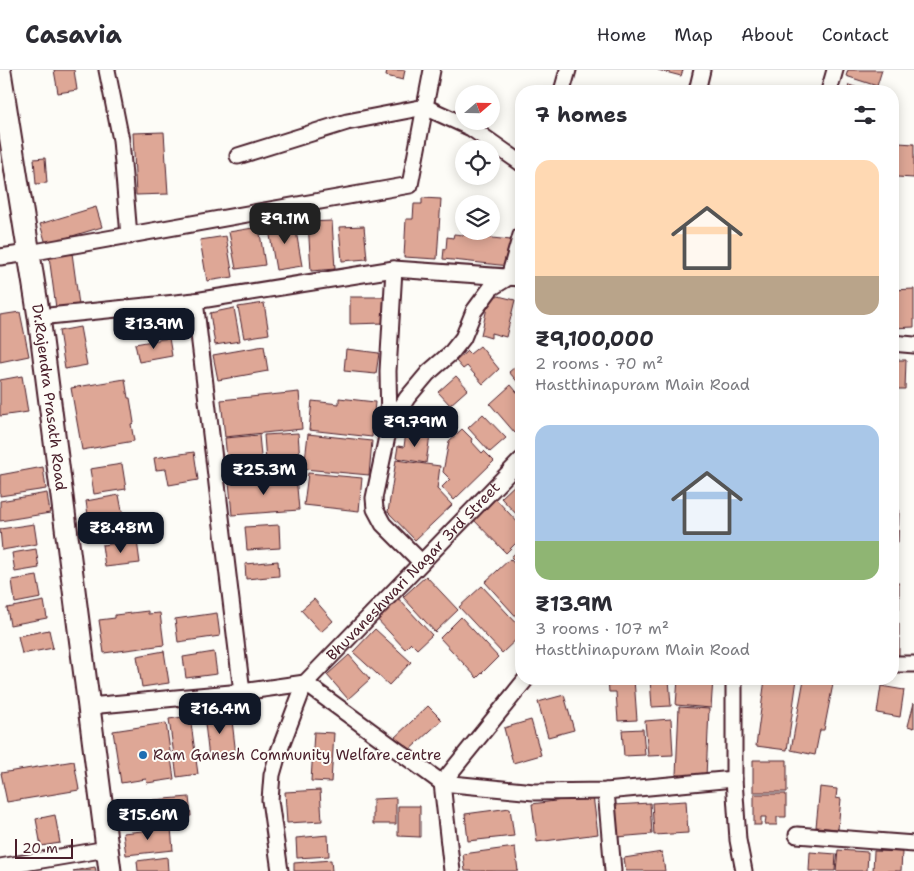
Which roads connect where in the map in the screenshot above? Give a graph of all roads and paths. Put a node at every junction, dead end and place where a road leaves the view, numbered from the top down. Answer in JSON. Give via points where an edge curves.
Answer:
{"nodes":[{"id":1,"x":107,"y":70,"type":"edge"},
{"id":2,"x":432,"y":70,"type":"edge"},
{"id":3,"x":568,"y":70,"type":"edge"},
{"id":4,"x":702,"y":70,"type":"edge"},
{"id":5,"x":835,"y":70,"type":"edge"},
{"id":6,"x":0,"y":72,"type":"edge"},
{"id":7,"x":564,"y":85,"type":"edge"},
{"id":8,"x":698,"y":85,"type":"edge"},
{"id":9,"x":831,"y":85,"type":"edge"},
{"id":10,"x":426,"y":107,"type":"junction"},
{"id":11,"x":238,"y":156,"type":"dead end"},
{"id":12,"x":515,"y":159,"type":"edge"},
{"id":13,"x":129,"y":236,"type":"junction"},
{"id":14,"x":29,"y":253,"type":"junction"},
{"id":15,"x":0,"y":257,"type":"edge"},
{"id":16,"x":394,"y":269,"type":"junction"},
{"id":17,"x":515,"y":278,"type":"edge"},
{"id":18,"x":195,"y":301,"type":"junction"},
{"id":19,"x":39,"y":317,"type":"junction"},
{"id":20,"x":899,"y":344,"type":"edge"},
{"id":21,"x":914,"y":345,"type":"edge"},
{"id":22,"x":389,"y":427,"type":"junction"},
{"id":23,"x":515,"y":466,"type":"edge"},
{"id":24,"x":421,"y":562,"type":"junction"},
{"id":25,"x":899,"y":664,"type":"edge"},
{"id":26,"x":914,"y":664,"type":"edge"},
{"id":27,"x":306,"y":683,"type":"junction"},
{"id":28,"x":521,"y":685,"type":"edge"},
{"id":29,"x":734,"y":685,"type":"edge"},
{"id":30,"x":242,"y":692,"type":"junction"},
{"id":31,"x":89,"y":706,"type":"junction"},
{"id":32,"x":734,"y":779,"type":"junction"},
{"id":33,"x":442,"y":783,"type":"junction"},
{"id":34,"x":606,"y":791,"type":"junction"},
{"id":35,"x":797,"y":835,"type":"dead end"},
{"id":36,"x":914,"y":844,"type":"edge"},
{"id":37,"x":108,"y":849,"type":"junction"},
{"id":38,"x":0,"y":867,"type":"edge"},
{"id":39,"x":110,"y":871,"type":"edge"},
{"id":40,"x":280,"y":871,"type":"edge"},
{"id":41,"x":452,"y":871,"type":"edge"},
{"id":42,"x":613,"y":871,"type":"edge"},
{"id":43,"x":744,"y":871,"type":"edge"}],
"edges":[{"from":1,"to":13,"type":"street","via":[[121,140]]},
{"from":2,"to":10,"type":"street"},
{"from":3,"to":7,"type":"street"},
{"from":4,"to":8,"type":"street"},
{"from":5,"to":9,"type":"street"},
{"from":6,"to":14,"type":"street","name":"Dr.Rajendra Prasath Road"},
{"from":10,"to":11,"type":"street","via":[[347,122]]},
{"from":10,"to":12,"type":"street","via":[[471,128]]},
{"from":10,"to":13,"type":"street","via":[[410,185]]},
{"from":13,"to":14,"type":"street"},
{"from":14,"to":15,"type":"street"},
{"from":14,"to":19,"type":"street","name":"Dr.Rajendra Prasath Road"},
{"from":16,"to":17,"type":"street"},
{"from":16,"to":18,"type":"street"},
{"from":16,"to":22,"type":"street","via":[[388,371]]},
{"from":17,"to":22,"type":"street","via":[[491,288],[474,311],[463,338],[452,353],[428,374]]},
{"from":18,"to":19,"type":"street"},
{"from":18,"to":30,"type":"street"},
{"from":19,"to":31,"type":"street","name":"Dr.Rajendra Prasath Road"},
{"from":20,"to":21,"type":"street"},
{"from":22,"to":24,"type":"street","via":[[374,498],[375,509],[383,524]]},
{"from":23,"to":24,"type":"street","name":"Bhuvaneshwari Nagar 3rd Street"},
{"from":24,"to":27,"type":"street","name":"Bhuvaneshwari Nagar 3rd Street"},
{"from":25,"to":26,"type":"street"},
{"from":27,"to":30,"type":"street"},
{"from":27,"to":33,"type":"street"},
{"from":27,"to":40,"type":"street","via":[[272,774],[270,800]]},
{"from":28,"to":33,"type":"street"},
{"from":29,"to":32,"type":"street"},
{"from":30,"to":31,"type":"street"},
{"from":31,"to":37,"type":"street","name":"Dr.Rajendra Prasath Road"},
{"from":32,"to":34,"type":"street"},
{"from":32,"to":43,"type":"street","via":[[738,840]]},
{"from":33,"to":34,"type":"street","via":[[534,792]]},
{"from":33,"to":41,"type":"street"},
{"from":34,"to":42,"type":"street"},
{"from":35,"to":36,"type":"street"},
{"from":37,"to":38,"type":"street"},
{"from":37,"to":39,"type":"street","name":"Dr.Rajendra Prasath Road"}]}
